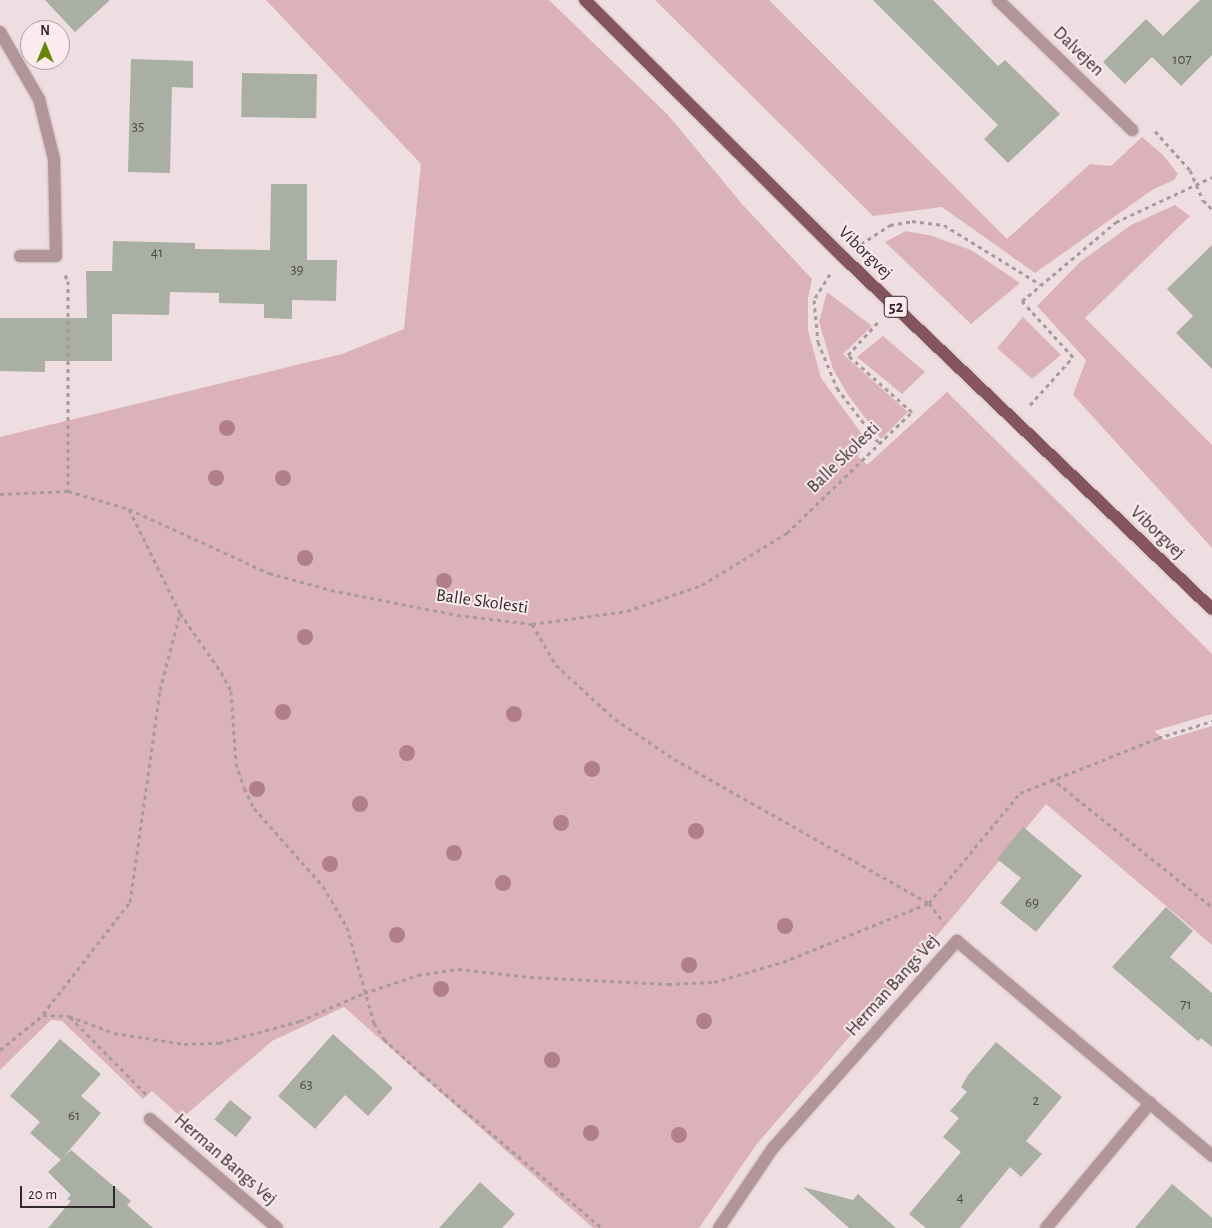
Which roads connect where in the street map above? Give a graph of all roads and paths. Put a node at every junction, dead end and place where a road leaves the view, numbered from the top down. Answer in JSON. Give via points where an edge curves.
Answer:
{"nodes":[{"id":1,"x":585,"y":0,"type":"edge"},
{"id":2,"x":998,"y":0,"type":"edge"},
{"id":3,"x":0,"y":32,"type":"edge"},
{"id":4,"x":1132,"y":130,"type":"joint"},
{"id":5,"x":1212,"y":177,"type":"edge"},
{"id":6,"x":1196,"y":184,"type":"junction"},
{"id":7,"x":1212,"y":209,"type":"edge"},
{"id":8,"x":20,"y":256,"type":"dead end"},
{"id":9,"x":56,"y":256,"type":"junction"},
{"id":10,"x":894,"y":305,"type":"junction"},
{"id":11,"x":1016,"y":422,"type":"junction"},
{"id":12,"x":68,"y":491,"type":"junction"},
{"id":13,"x":0,"y":494,"type":"edge"},
{"id":14,"x":129,"y":509,"type":"junction"},
{"id":15,"x":1212,"y":609,"type":"edge"},
{"id":16,"x":180,"y":614,"type":"junction"},
{"id":17,"x":532,"y":624,"type":"junction"},
{"id":18,"x":1212,"y":721,"type":"edge"},
{"id":19,"x":1050,"y":778,"type":"junction"},
{"id":20,"x":929,"y":904,"type":"junction"},
{"id":21,"x":1212,"y":907,"type":"edge"},
{"id":22,"x":957,"y":941,"type":"junction"},
{"id":23,"x":364,"y":993,"type":"junction"},
{"id":24,"x":43,"y":1015,"type":"junction"},
{"id":25,"x":69,"y":1016,"type":"junction"},
{"id":26,"x":0,"y":1050,"type":"edge"},
{"id":27,"x":1150,"y":1103,"type":"junction"},
{"id":28,"x":150,"y":1119,"type":"joint"},
{"id":29,"x":1212,"y":1156,"type":"edge"},
{"id":30,"x":276,"y":1228,"type":"edge"},
{"id":31,"x":602,"y":1228,"type":"edge"},
{"id":32,"x":719,"y":1228,"type":"edge"},
{"id":33,"x":1046,"y":1228,"type":"edge"}],
"edges":[{"from":1,"to":10,"type":"main road","name":"Viborgvej","number":"52"},
{"from":2,"to":4,"type":"street","name":"Dalvejen"},
{"from":3,"to":9,"type":"street","via":[[40,99],[54,159]]},
{"from":4,"to":6,"type":"path","via":[[1157,130],[1190,170]]},
{"from":5,"to":6,"type":"path"},
{"from":6,"to":7,"type":"path","via":[[1203,200]]},
{"from":6,"to":11,"type":"path","via":[[1116,222],[1022,301],[1073,358]]},
{"from":8,"to":9,"type":"street"},
{"from":9,"to":12,"type":"path","via":[[68,281]]},
{"from":10,"to":11,"type":"main road","name":"Viborgvej","number":"52"},
{"from":10,"to":17,"type":"path","name":"Balle Skolesti","via":[[848,355],[912,412],[787,533],[702,585],[627,611]]},
{"from":11,"to":15,"type":"main road","name":"Viborgvej","number":"52"},
{"from":12,"to":13,"type":"path","name":"Balle Skolesti"},
{"from":12,"to":14,"type":"path","name":"Balle Skolesti"},
{"from":14,"to":16,"type":"path"},
{"from":14,"to":17,"type":"path","name":"Balle Skolesti","via":[[268,573],[331,590],[457,614]]},
{"from":16,"to":23,"type":"path","via":[[231,691],[236,763],[244,788],[254,808],[335,904],[356,953]]},
{"from":16,"to":24,"type":"path","via":[[160,690],[130,902]]},
{"from":17,"to":20,"type":"path","via":[[556,666],[615,719],[674,759]]},
{"from":18,"to":19,"type":"path"},
{"from":19,"to":20,"type":"path","via":[[1020,793]]},
{"from":19,"to":21,"type":"path"},
{"from":20,"to":22,"type":"path"},
{"from":20,"to":23,"type":"path","via":[[782,962],[714,982],[530,977],[458,969],[418,974]]},
{"from":22,"to":27,"type":"street","name":"Herman Bangs Vej"},
{"from":22,"to":32,"type":"street","name":"Herman Bangs Vej","via":[[773,1148]]},
{"from":23,"to":25,"type":"path","via":[[300,1021],[219,1043],[184,1044],[114,1033]]},
{"from":23,"to":31,"type":"path","via":[[369,1013],[384,1039]]},
{"from":24,"to":25,"type":"path"},
{"from":24,"to":26,"type":"path"},
{"from":25,"to":28,"type":"path","via":[[147,1094]]},
{"from":27,"to":29,"type":"street","name":"Herman Bangs Vej"},
{"from":27,"to":33,"type":"street"},
{"from":28,"to":30,"type":"street","name":"Herman Bangs Vej"}]}
